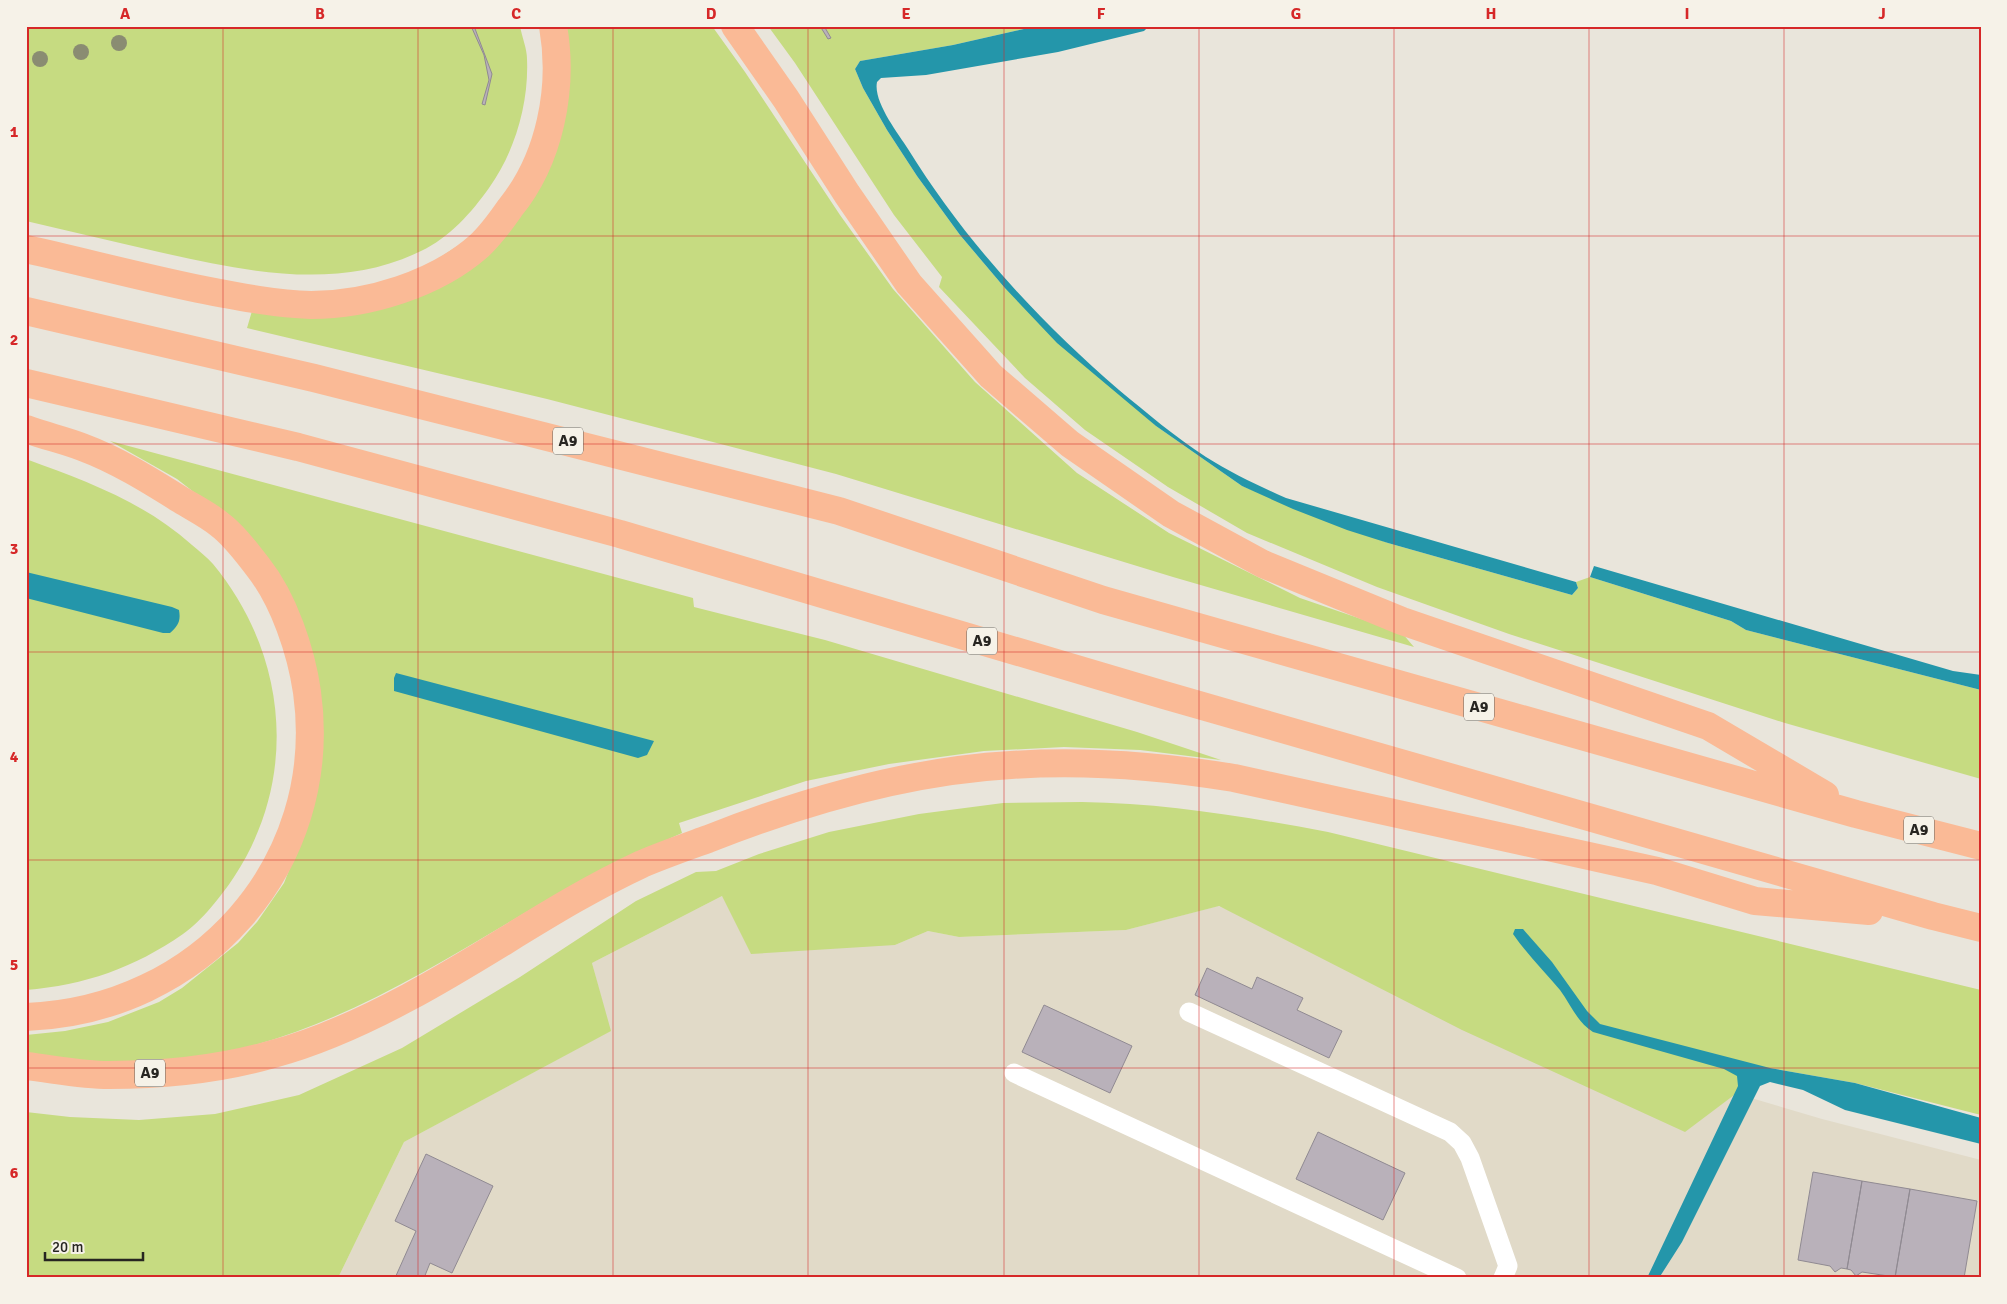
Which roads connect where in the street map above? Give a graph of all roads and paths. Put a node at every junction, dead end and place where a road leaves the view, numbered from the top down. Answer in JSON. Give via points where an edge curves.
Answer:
{"nodes":[{"id":1,"x":553,"y":26,"type":"edge"},
{"id":2,"x":735,"y":26,"type":"edge"},
{"id":3,"x":26,"y":249,"type":"edge"},
{"id":4,"x":26,"y":311,"type":"edge"},
{"id":5,"x":26,"y":382,"type":"edge"},
{"id":6,"x":26,"y":429,"type":"edge"},
{"id":7,"x":1856,"y":814,"type":"junction"},
{"id":8,"x":1981,"y":846,"type":"edge"},
{"id":9,"x":1933,"y":916,"type":"junction"},
{"id":10,"x":1981,"y":928,"type":"edge"},
{"id":11,"x":1189,"y":1012,"type":"dead end"},
{"id":12,"x":26,"y":1017,"type":"edge"},
{"id":13,"x":26,"y":1066,"type":"edge"},
{"id":14,"x":1014,"y":1073,"type":"dead end"},
{"id":15,"x":1457,"y":1278,"type":"edge"},
{"id":16,"x":1503,"y":1278,"type":"edge"}],
"edges":[{"from":1,"to":3,"type":"highway","via":[[557,69],[555,100],[546,139],[523,193],[479,246],[425,279],[398,290],[354,300],[311,304],[240,297]]},
{"from":2,"to":7,"type":"highway","number":"A9","via":[[909,284],[991,376],[1070,444],[1171,514],[1263,564],[1402,621],[1708,726]]},
{"from":4,"to":7,"type":"highway","number":"A9","via":[[314,378],[839,511],[1103,600]]},
{"from":5,"to":9,"type":"highway","number":"A9","via":[[298,447],[620,534],[1164,695]]},
{"from":6,"to":12,"type":"highway","via":[[82,446],[123,465],[220,524],[240,545],[260,569],[297,644],[305,676],[310,748],[305,790],[270,881],[226,934],[178,971],[124,998],[85,1010]]},
{"from":7,"to":8,"type":"highway","number":"A9"},
{"from":9,"to":10,"type":"highway","number":"A9"},
{"from":9,"to":13,"type":"highway","number":"A9","via":[[1755,901],[1657,871],[1234,778],[1180,770],[1085,764],[1010,765],[934,774],[848,792],[765,816],[643,864],[545,915],[408,998],[273,1054],[186,1071],[106,1075]]},
{"from":11,"to":16,"type":"lane","via":[[1450,1132],[1462,1143],[1470,1158],[1508,1266]]},
{"from":14,"to":15,"type":"lane"}]}
